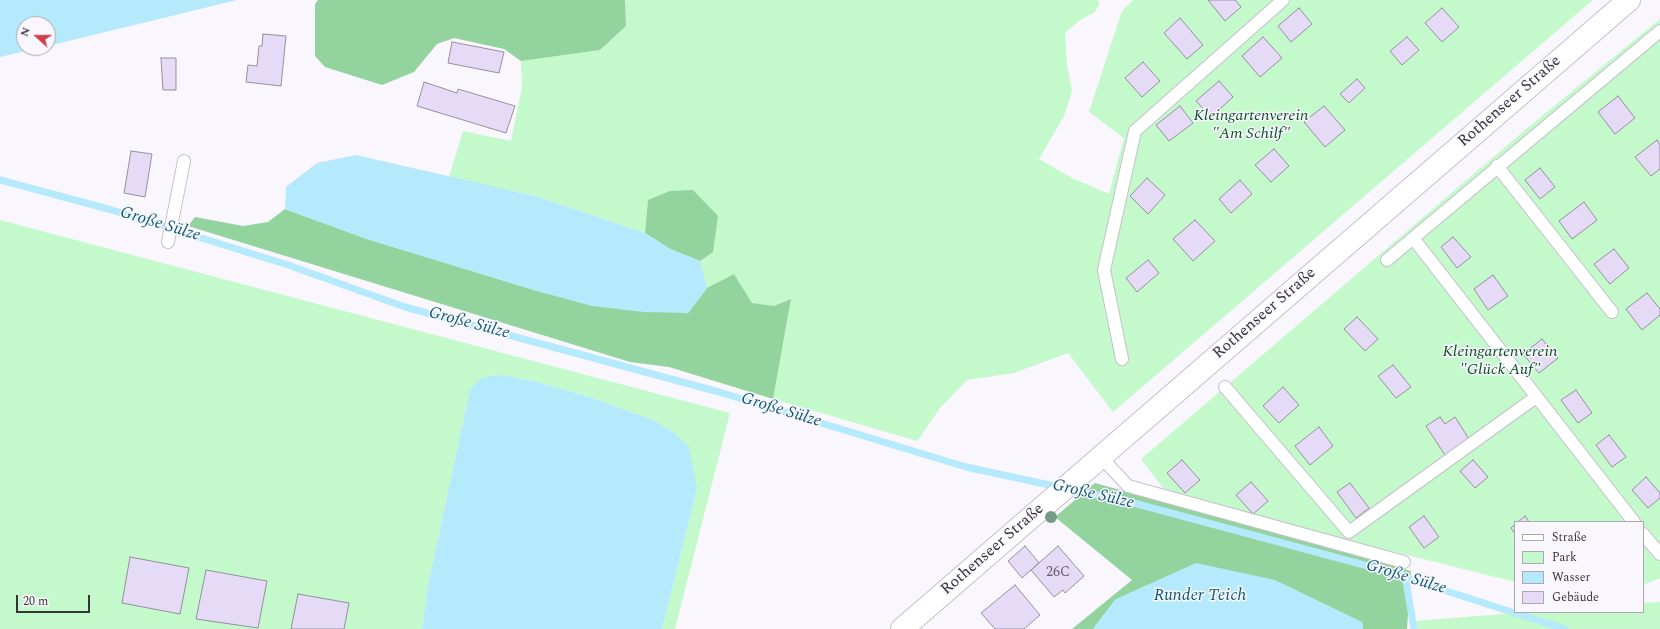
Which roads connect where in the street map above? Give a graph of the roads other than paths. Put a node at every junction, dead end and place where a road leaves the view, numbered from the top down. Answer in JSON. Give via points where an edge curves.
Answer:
{"nodes":[{"id":1,"x":1283,"y":0,"type":"edge"},
{"id":2,"x":1629,"y":0,"type":"edge"},
{"id":3,"x":1660,"y":31,"type":"edge"},
{"id":4,"x":184,"y":161,"type":"dead end"},
{"id":5,"x":1497,"y":166,"type":"junction"},
{"id":6,"x":1413,"y":238,"type":"junction"},
{"id":7,"x":168,"y":242,"type":"dead end"},
{"id":8,"x":1387,"y":260,"type":"dead end"},
{"id":9,"x":1612,"y":312,"type":"dead end"},
{"id":10,"x":1122,"y":359,"type":"dead end"},
{"id":11,"x":1225,"y":387,"type":"dead end"},
{"id":12,"x":1536,"y":397,"type":"junction"},
{"id":13,"x":1100,"y":456,"type":"junction"},
{"id":14,"x":1633,"y":521,"type":"edge"},
{"id":15,"x":1644,"y":535,"type":"edge"},
{"id":16,"x":1660,"y":554,"type":"edge"},
{"id":17,"x":1404,"y":562,"type":"dead end"},
{"id":18,"x":902,"y":629,"type":"edge"}],
"edges":[{"from":1,"to":10,"type":"lane","via":[[1135,131],[1104,270]]},
{"from":2,"to":13,"type":"street","name":"Rothenseer Straße"},
{"from":3,"to":5,"type":"lane"},
{"from":4,"to":7,"type":"lane"},
{"from":5,"to":6,"type":"lane"},
{"from":5,"to":9,"type":"lane"},
{"from":6,"to":8,"type":"lane"},
{"from":6,"to":12,"type":"lane"},
{"from":11,"to":12,"type":"lane","via":[[1349,532]]},
{"from":12,"to":14,"type":"lane"},
{"from":13,"to":17,"type":"lane","via":[[1128,486]]},
{"from":13,"to":18,"type":"street","name":"Rothenseer Straße"},
{"from":15,"to":16,"type":"lane"}]}
